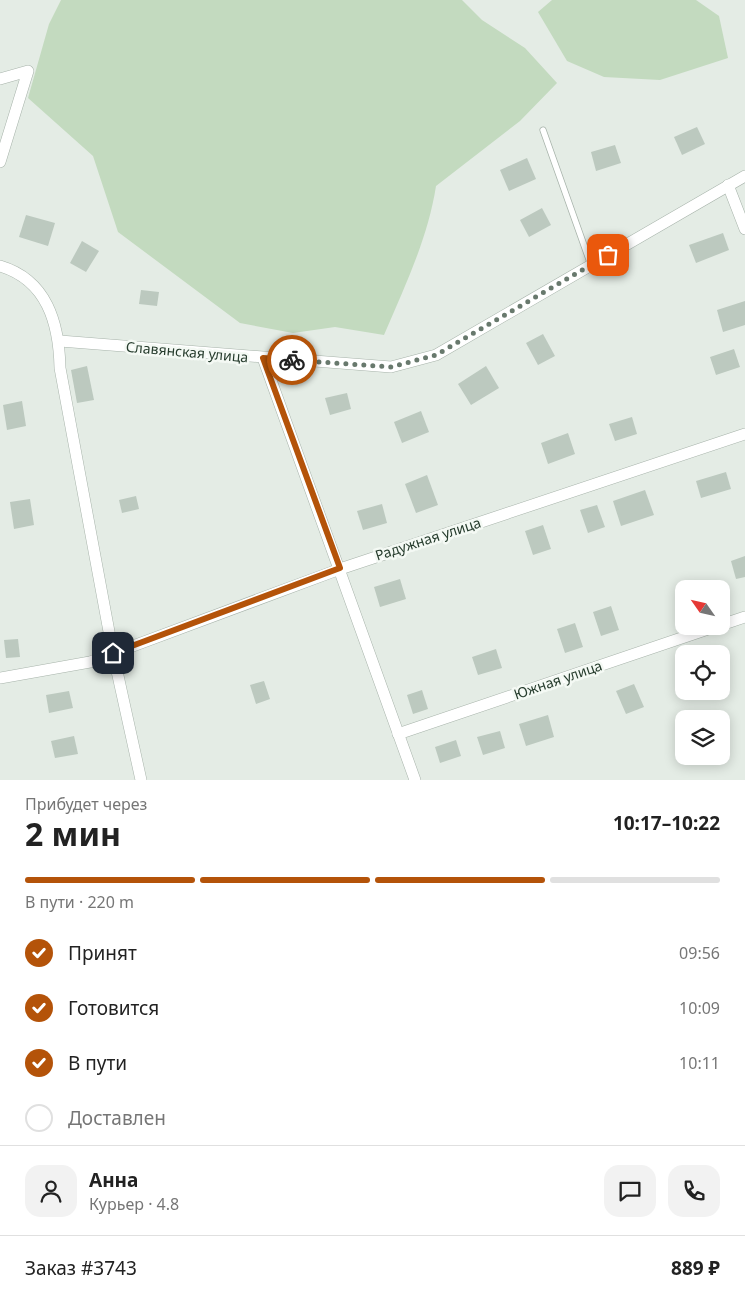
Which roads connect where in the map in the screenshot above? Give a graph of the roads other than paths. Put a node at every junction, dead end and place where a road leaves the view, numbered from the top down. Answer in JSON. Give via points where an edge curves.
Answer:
{"nodes":[{"id":1,"x":0,"y":79,"type":"edge"},
{"id":2,"x":543,"y":130,"type":"dead end"},
{"id":3,"x":0,"y":162,"type":"edge"},
{"id":4,"x":745,"y":176,"type":"edge"},
{"id":5,"x":728,"y":185,"type":"junction"},
{"id":6,"x":745,"y":229,"type":"edge"},
{"id":7,"x":591,"y":265,"type":"junction"},
{"id":8,"x":0,"y":266,"type":"edge"},
{"id":9,"x":60,"y":341,"type":"junction"},
{"id":10,"x":263,"y":358,"type":"junction"},
{"id":11,"x":745,"y":434,"type":"edge"},
{"id":12,"x":340,"y":568,"type":"junction"},
{"id":13,"x":745,"y":617,"type":"edge"},
{"id":14,"x":730,"y":622,"type":"edge"},
{"id":15,"x":690,"y":635,"type":"edge"},
{"id":16,"x":113,"y":653,"type":"junction"},
{"id":17,"x":0,"y":678,"type":"edge"},
{"id":18,"x":398,"y":734,"type":"junction"},
{"id":19,"x":141,"y":780,"type":"edge"},
{"id":20,"x":415,"y":780,"type":"edge"}],
"edges":[{"from":1,"to":3,"type":"street","via":[[28,71]]},
{"from":2,"to":7,"type":"lane"},
{"from":4,"to":5,"type":"street","name":"Славянская улица"},
{"from":5,"to":6,"type":"street"},
{"from":5,"to":7,"type":"street","name":"Славянская улица"},
{"from":7,"to":10,"type":"street","name":"Славянская улица","via":[[436,355],[391,367]]},
{"from":8,"to":9,"type":"street","via":[[18,271],[31,281],[52,317]]},
{"from":9,"to":10,"type":"street","name":"Славянская улица"},
{"from":9,"to":16,"type":"street","via":[[60,368]]},
{"from":10,"to":12,"type":"street"},
{"from":11,"to":12,"type":"street","name":"Радужная улица"},
{"from":12,"to":16,"type":"street","name":"Радужная улица"},
{"from":12,"to":18,"type":"street"},
{"from":13,"to":14,"type":"street"},
{"from":15,"to":18,"type":"street","name":"Южная улица"},
{"from":16,"to":17,"type":"street","name":"Радужная улица","via":[[90,662]]},
{"from":16,"to":19,"type":"street"},
{"from":18,"to":20,"type":"street"}]}
